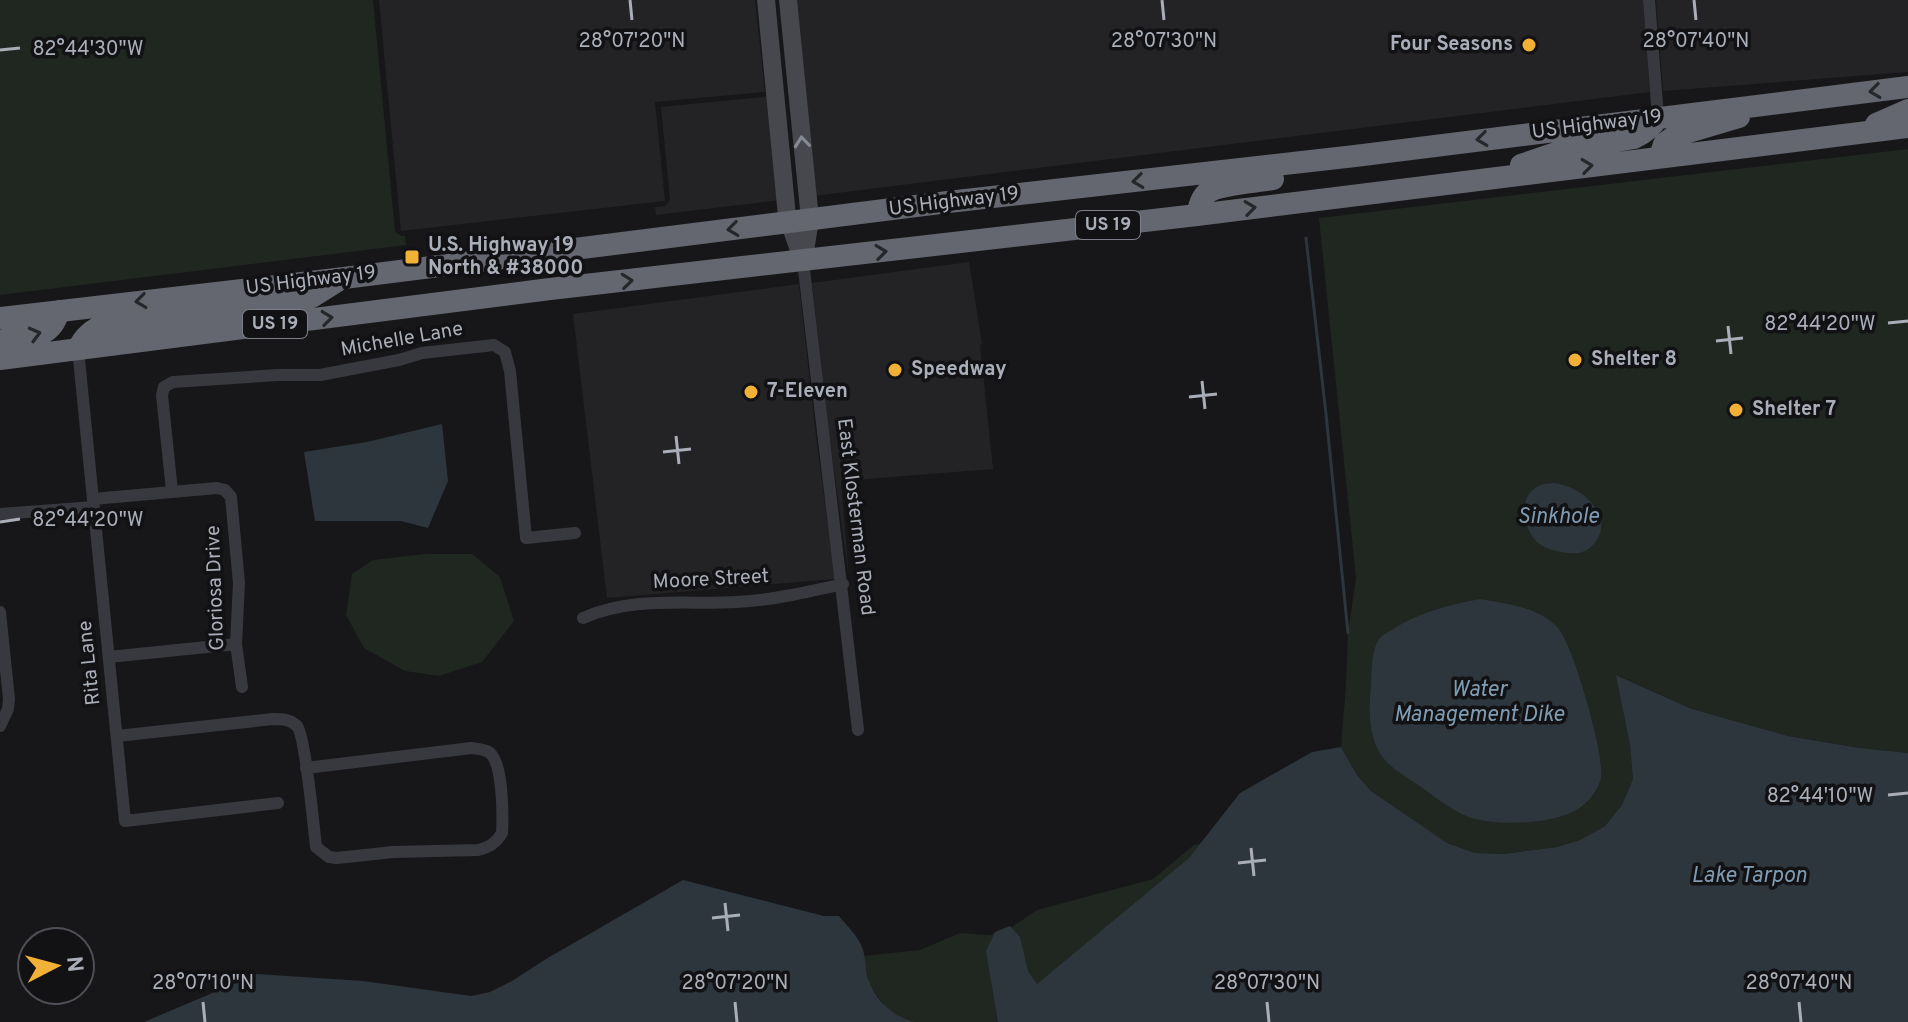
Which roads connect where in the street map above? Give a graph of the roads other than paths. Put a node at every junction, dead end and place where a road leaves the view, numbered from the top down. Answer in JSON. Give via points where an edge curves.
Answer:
{"nodes":[{"id":1,"x":766,"y":0,"type":"edge"},
{"id":2,"x":788,"y":0,"type":"edge"},
{"id":3,"x":1649,"y":0,"type":"edge"},
{"id":4,"x":1908,"y":87,"type":"edge"},
{"id":5,"x":1782,"y":102,"type":"junction"},
{"id":6,"x":1908,"y":110,"type":"edge"},
{"id":7,"x":1658,"y":117,"type":"junction"},
{"id":8,"x":1908,"y":127,"type":"edge"},
{"id":9,"x":1853,"y":134,"type":"junction"},
{"id":10,"x":1355,"y":156,"type":"junction"},
{"id":11,"x":1660,"y":157,"type":"junction"},
{"id":12,"x":1482,"y":179,"type":"junction"},
{"id":13,"x":1197,"y":215,"type":"junction"},
{"id":14,"x":799,"y":220,"type":"junction"},
{"id":15,"x":803,"y":261,"type":"junction"},
{"id":16,"x":344,"y":278,"type":"junction"},
{"id":17,"x":59,"y":311,"type":"junction"},
{"id":18,"x":0,"y":318,"type":"edge"},
{"id":19,"x":0,"y":341,"type":"edge"},
{"id":20,"x":78,"y":349,"type":"junction"},
{"id":21,"x":0,"y":359,"type":"edge"},
{"id":22,"x":172,"y":491,"type":"junction"},
{"id":23,"x":94,"y":503,"type":"junction"},
{"id":24,"x":0,"y":514,"type":"edge"},
{"id":25,"x":575,"y":533,"type":"dead end"},
{"id":26,"x":843,"y":584,"type":"junction"},
{"id":27,"x":0,"y":612,"type":"edge"},
{"id":28,"x":583,"y":618,"type":"dead end"},
{"id":29,"x":236,"y":644,"type":"junction"},
{"id":30,"x":109,"y":657,"type":"junction"},
{"id":31,"x":242,"y":687,"type":"dead end"},
{"id":32,"x":0,"y":726,"type":"edge"},
{"id":33,"x":858,"y":730,"type":"dead end"},
{"id":34,"x":117,"y":736,"type":"junction"},
{"id":35,"x":306,"y":768,"type":"junction"},
{"id":36,"x":278,"y":803,"type":"dead end"}],
"edges":[{"from":1,"to":14,"type":"main road","name":"East Klosterman Road"},
{"from":14,"to":2,"type":"main road","name":"East Klosterman Road","one_way":true},
{"from":3,"to":7,"type":"street"},
{"from":4,"to":5,"type":"highway","name":"US Highway 19","number":"US 19","one_way":true},
{"from":5,"to":7,"type":"highway","name":"US Highway 19","number":"US 19"},
{"from":5,"to":11,"type":"highway","via":[[1684,132],[1664,144]]},
{"from":6,"to":9,"type":"highway"},
{"from":7,"to":10,"type":"highway","name":"US Highway 19","number":"US 19","one_way":true},
{"from":7,"to":12,"type":"highway","via":[[1634,138],[1565,150]]},
{"from":8,"to":9,"type":"highway","name":"US Highway 19","number":"US 19"},
{"from":9,"to":11,"type":"highway","name":"US Highway 19","number":"US 19"},
{"from":10,"to":13,"type":"highway","via":[[1271,180],[1220,187],[1208,192]]},
{"from":10,"to":14,"type":"highway","name":"US Highway 19","number":"US 19","one_way":true},
{"from":12,"to":11,"type":"highway","name":"US Highway 19","number":"US 19","one_way":true},
{"from":13,"to":12,"type":"highway","name":"US Highway 19","number":"US 19","one_way":true},
{"from":15,"to":13,"type":"highway","name":"US Highway 19","number":"US 19","one_way":true},
{"from":14,"to":15,"type":"main road","name":"East Klosterman Road"},
{"from":14,"to":16,"type":"highway","name":"US Highway 19","number":"US 19","one_way":true},
{"from":20,"to":15,"type":"highway","name":"US Highway 19","number":"US 19","one_way":true},
{"from":15,"to":26,"type":"street","name":"East Klosterman Road"},
{"from":16,"to":17,"type":"highway","name":"US Highway 19","number":"US 19","one_way":true},
{"from":16,"to":20,"type":"highway","via":[[312,297],[105,324]]},
{"from":17,"to":18,"type":"highway","name":"US Highway 19","number":"US 19"},
{"from":19,"to":17,"type":"highway","one_way":true,"via":[[40,335],[55,323]]},
{"from":20,"to":21,"type":"highway","name":"US Highway 19","number":"US 19"},
{"from":20,"to":23,"type":"street","name":"Rita Lane"},
{"from":22,"to":23,"type":"street"},
{"from":22,"to":25,"type":"street","name":"Michelle Lane","via":[[162,395],[173,382],[320,375],[422,353],[494,345],[505,352],[510,371],[526,538]]},
{"from":22,"to":29,"type":"street","name":"Gloriosa Drive","via":[[217,488],[231,497],[239,583]]},
{"from":23,"to":24,"type":"street"},
{"from":23,"to":30,"type":"street","name":"Rita Lane"},
{"from":26,"to":28,"type":"street","name":"Moore Street","via":[[737,602],[621,606]]},
{"from":26,"to":33,"type":"street","name":"East Klosterman Road"},
{"from":27,"to":32,"type":"street","via":[[9,699]]},
{"from":29,"to":30,"type":"street"},
{"from":29,"to":31,"type":"street","name":"Gloriosa Drive"},
{"from":30,"to":34,"type":"street","name":"Rita Lane"},
{"from":34,"to":35,"type":"street","via":[[287,719],[302,735]]},
{"from":34,"to":36,"type":"street","name":"Rita Lane","via":[[125,821]]},
{"from":35,"to":35,"type":"street","via":[[316,847],[329,857],[478,850],[497,842],[502,833],[498,768],[483,750]]}]}
